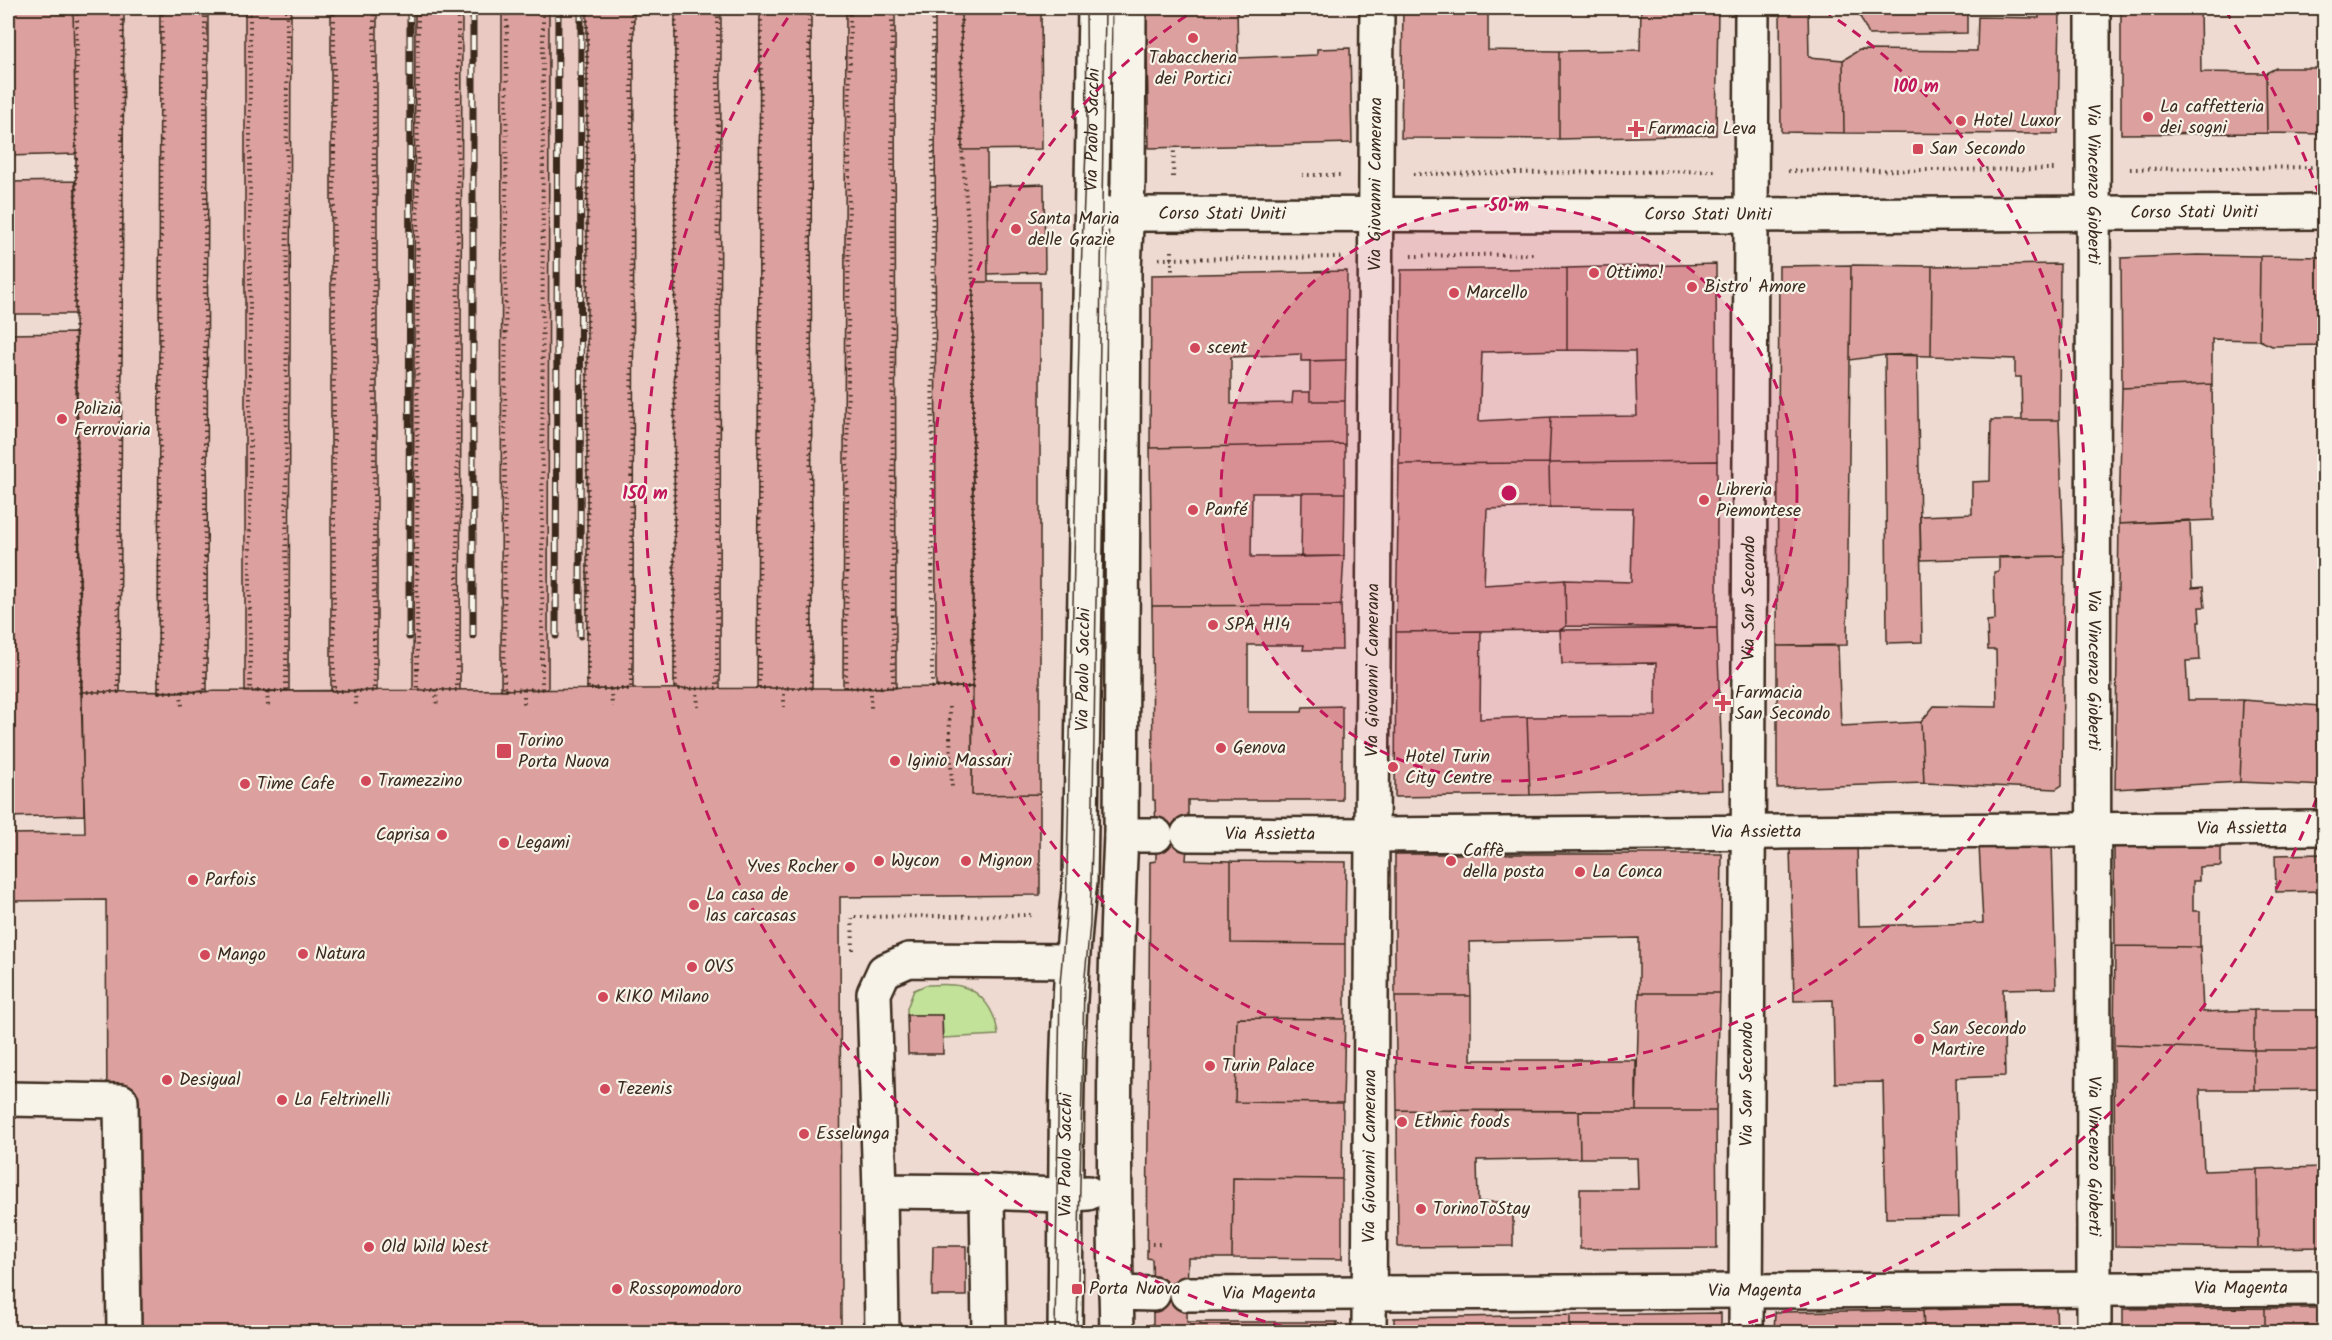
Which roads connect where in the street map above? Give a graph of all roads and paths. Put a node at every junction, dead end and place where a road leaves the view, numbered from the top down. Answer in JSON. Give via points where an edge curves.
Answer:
{"nodes":[{"id":1,"x":77,"y":8,"type":"edge"},
{"id":2,"x":123,"y":8,"type":"edge"},
{"id":3,"x":162,"y":8,"type":"edge"},
{"id":4,"x":205,"y":8,"type":"edge"},
{"id":5,"x":250,"y":8,"type":"edge"},
{"id":6,"x":287,"y":8,"type":"edge"},
{"id":7,"x":334,"y":8,"type":"edge"},
{"id":8,"x":374,"y":8,"type":"edge"},
{"id":9,"x":418,"y":8,"type":"edge"},
{"id":10,"x":458,"y":8,"type":"edge"},
{"id":11,"x":507,"y":8,"type":"edge"},
{"id":12,"x":543,"y":8,"type":"edge"},
{"id":13,"x":587,"y":8,"type":"edge"},
{"id":14,"x":632,"y":8,"type":"edge"},
{"id":15,"x":676,"y":8,"type":"edge"},
{"id":16,"x":718,"y":8,"type":"edge"},
{"id":17,"x":761,"y":8,"type":"edge"},
{"id":18,"x":809,"y":8,"type":"edge"},
{"id":19,"x":850,"y":8,"type":"edge"},
{"id":20,"x":892,"y":8,"type":"edge"},
{"id":21,"x":933,"y":8,"type":"edge"},
{"id":22,"x":961,"y":8,"type":"edge"},
{"id":23,"x":1095,"y":8,"type":"edge"},
{"id":24,"x":1129,"y":8,"type":"edge"},
{"id":25,"x":1377,"y":8,"type":"edge"},
{"id":26,"x":1752,"y":8,"type":"edge"},
{"id":27,"x":2093,"y":8,"type":"edge"},
{"id":28,"x":2325,"y":212,"type":"edge"},
{"id":29,"x":2093,"y":213,"type":"junction"},
{"id":30,"x":1091,"y":214,"type":"junction"},
{"id":31,"x":1127,"y":215,"type":"junction"},
{"id":32,"x":1377,"y":216,"type":"junction"},
{"id":33,"x":1751,"y":216,"type":"junction"},
{"id":34,"x":697,"y":688,"type":"junction"},
{"id":35,"x":784,"y":688,"type":"junction"},
{"id":36,"x":871,"y":688,"type":"junction"},
{"id":37,"x":611,"y":689,"type":"junction"},
{"id":38,"x":436,"y":690,"type":"junction"},
{"id":39,"x":524,"y":690,"type":"junction"},
{"id":40,"x":355,"y":691,"type":"junction"},
{"id":41,"x":181,"y":692,"type":"junction"},
{"id":42,"x":267,"y":692,"type":"junction"},
{"id":43,"x":182,"y":706,"type":"dead end"},
{"id":44,"x":268,"y":706,"type":"dead end"},
{"id":45,"x":356,"y":706,"type":"dead end"},
{"id":46,"x":437,"y":707,"type":"dead end"},
{"id":47,"x":524,"y":707,"type":"dead end"},
{"id":48,"x":612,"y":707,"type":"dead end"},
{"id":49,"x":698,"y":707,"type":"dead end"},
{"id":50,"x":784,"y":707,"type":"dead end"},
{"id":51,"x":949,"y":707,"type":"dead end"},
{"id":52,"x":871,"y":708,"type":"dead end"},
{"id":53,"x":952,"y":789,"type":"dead end"},
{"id":54,"x":2325,"y":828,"type":"edge"},
{"id":55,"x":2094,"y":830,"type":"junction"},
{"id":56,"x":1749,"y":832,"type":"junction"},
{"id":57,"x":1188,"y":834,"type":"dead end"},
{"id":58,"x":1155,"y":835,"type":"dead end"},
{"id":59,"x":1372,"y":835,"type":"junction"},
{"id":60,"x":1121,"y":836,"type":"junction"},
{"id":61,"x":1034,"y":915,"type":"dead end"},
{"id":62,"x":852,"y":917,"type":"dead end"},
{"id":63,"x":1072,"y":961,"type":"junction"},
{"id":64,"x":19,"y":1092,"type":"edge"},
{"id":65,"x":880,"y":1191,"type":"junction"},
{"id":66,"x":987,"y":1192,"type":"junction"},
{"id":67,"x":1113,"y":1192,"type":"junction"},
{"id":68,"x":1066,"y":1193,"type":"junction"},
{"id":69,"x":1148,"y":1244,"type":"dead end"},
{"id":70,"x":1163,"y":1244,"type":"dead end"},
{"id":71,"x":2325,"y":1288,"type":"edge"},
{"id":72,"x":2094,"y":1289,"type":"junction"},
{"id":73,"x":1746,"y":1291,"type":"junction"},
{"id":74,"x":1116,"y":1293,"type":"junction"},
{"id":75,"x":1369,"y":1293,"type":"junction"},
{"id":76,"x":1153,"y":1294,"type":"dead end"},
{"id":77,"x":1187,"y":1294,"type":"dead end"},
{"id":78,"x":124,"y":1332,"type":"edge"},
{"id":79,"x":882,"y":1332,"type":"edge"},
{"id":80,"x":989,"y":1332,"type":"edge"},
{"id":81,"x":1065,"y":1332,"type":"edge"},
{"id":82,"x":1117,"y":1332,"type":"edge"},
{"id":83,"x":1369,"y":1332,"type":"edge"},
{"id":84,"x":1746,"y":1332,"type":"edge"},
{"id":85,"x":2094,"y":1332,"type":"edge"}],
"edges":[{"from":1,"to":2,"type":"path","via":[[75,314],[81,692],[118,692]]},
{"from":3,"to":41,"type":"path","via":[[159,692]]},
{"from":4,"to":41,"type":"path","via":[[205,692]]},
{"from":5,"to":42,"type":"path","via":[[250,691]]},
{"from":6,"to":42,"type":"path","via":[[286,691]]},
{"from":7,"to":40,"type":"path","via":[[334,691]]},
{"from":8,"to":40,"type":"path","via":[[374,691]]},
{"from":9,"to":38,"type":"path","via":[[417,690]]},
{"from":10,"to":38,"type":"path","via":[[457,690]]},
{"from":11,"to":39,"type":"path","via":[[504,690]]},
{"from":12,"to":39,"type":"path","via":[[543,690]]},
{"from":13,"to":37,"type":"path","via":[[587,689]]},
{"from":14,"to":37,"type":"path","via":[[631,689]]},
{"from":15,"to":34,"type":"path","via":[[675,669],[676,689]]},
{"from":16,"to":34,"type":"path","via":[[717,688]]},
{"from":17,"to":35,"type":"path","via":[[759,688]]},
{"from":18,"to":35,"type":"path","via":[[811,688]]},
{"from":19,"to":36,"type":"path","via":[[846,688]]},
{"from":20,"to":36,"type":"path","via":[[893,687]]},
{"from":21,"to":22,"type":"path","via":[[932,687],[972,687],[973,282],[962,150]]},
{"from":23,"to":30,"type":"street","name":"Via Paolo Sacchi"},
{"from":24,"to":31,"type":"street","name":"Via Paolo Sacchi"},
{"from":25,"to":32,"type":"street","name":"Via Giovanni Camerana"},
{"from":26,"to":33,"type":"street","name":"Via San Secondo"},
{"from":27,"to":29,"type":"street","name":"Via Vincenzo Gioberti"},
{"from":28,"to":29,"type":"street","name":"Corso Stati Uniti"},
{"from":29,"to":33,"type":"street","name":"Corso Stati Uniti"},
{"from":29,"to":55,"type":"street","name":"Via Vincenzo Gioberti"},
{"from":30,"to":31,"type":"street","name":"Corso Stati Uniti"},
{"from":30,"to":63,"type":"street","name":"Via Paolo Sacchi","via":[[1080,881]]},
{"from":31,"to":32,"type":"street","name":"Corso Stati Uniti"},
{"from":31,"to":60,"type":"street","name":"Via Paolo Sacchi"},
{"from":32,"to":33,"type":"street","name":"Corso Stati Uniti"},
{"from":32,"to":59,"type":"street","name":"Via Giovanni Camerana"},
{"from":33,"to":56,"type":"street","name":"Via San Secondo"},
{"from":34,"to":49,"type":"path"},
{"from":35,"to":50,"type":"path"},
{"from":36,"to":52,"type":"path"},
{"from":37,"to":48,"type":"path"},
{"from":38,"to":46,"type":"path"},
{"from":39,"to":47,"type":"path"},
{"from":40,"to":45,"type":"path"},
{"from":41,"to":43,"type":"path"},
{"from":42,"to":44,"type":"path"},
{"from":51,"to":53,"type":"path"},
{"from":54,"to":55,"type":"street","name":"Via Assietta"},
{"from":55,"to":56,"type":"street","name":"Via Assietta"},
{"from":55,"to":72,"type":"street","name":"Via Vincenzo Gioberti"},
{"from":56,"to":59,"type":"street","name":"Via Assietta"},
{"from":56,"to":73,"type":"street","name":"Via San Secondo"},
{"from":57,"to":59,"type":"street","name":"Via Assietta"},
{"from":58,"to":60,"type":"street"},
{"from":59,"to":75,"type":"street","name":"Via Giovanni Camerana"},
{"from":60,"to":67,"type":"street","name":"Via Paolo Sacchi"},
{"from":61,"to":62,"type":"path"},
{"from":63,"to":65,"type":"street","via":[[909,960],[884,971],[874,993]]},
{"from":63,"to":68,"type":"street","name":"Via Paolo Sacchi"},
{"from":64,"to":78,"type":"street","via":[[121,1101]]},
{"from":65,"to":66,"type":"street"},
{"from":65,"to":79,"type":"street"},
{"from":66,"to":68,"type":"street"},
{"from":66,"to":80,"type":"street"},
{"from":67,"to":68,"type":"street"},
{"from":67,"to":74,"type":"street","name":"Via Paolo Sacchi"},
{"from":68,"to":81,"type":"street","name":"Via Paolo Sacchi"},
{"from":69,"to":70,"type":"path"},
{"from":71,"to":72,"type":"street","name":"Via Magenta"},
{"from":72,"to":73,"type":"street","name":"Via Magenta"},
{"from":72,"to":85,"type":"street","name":"Via Vincenzo Gioberti"},
{"from":73,"to":75,"type":"street","name":"Via Magenta"},
{"from":73,"to":84,"type":"street","name":"Via San Secondo"},
{"from":74,"to":76,"type":"street"},
{"from":74,"to":82,"type":"street","name":"Via Paolo Sacchi"},
{"from":75,"to":77,"type":"street","name":"Via Magenta"},
{"from":75,"to":83,"type":"street","name":"Via Giovanni Camerana"}]}
